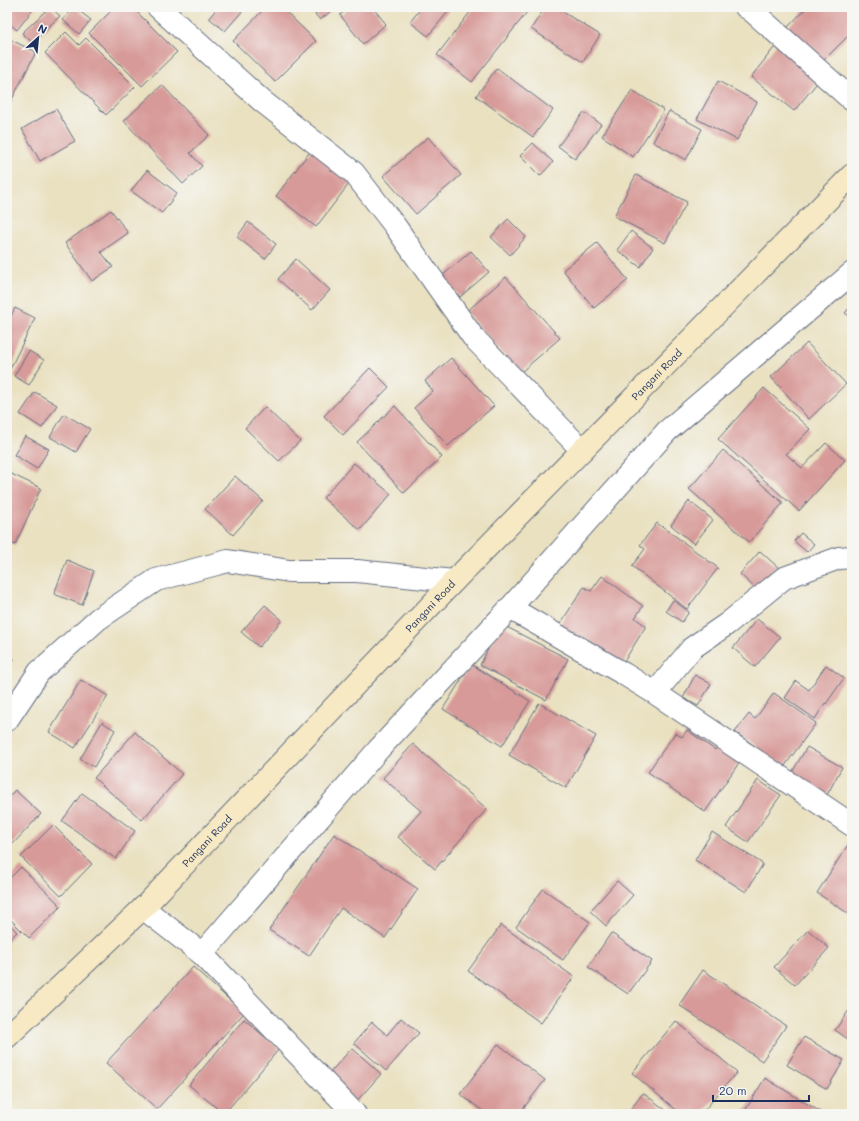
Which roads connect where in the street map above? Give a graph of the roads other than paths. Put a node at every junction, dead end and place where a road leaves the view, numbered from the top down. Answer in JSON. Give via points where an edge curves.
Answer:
{"nodes":[{"id":1,"x":158,"y":7,"type":"edge"},
{"id":2,"x":746,"y":7,"type":"edge"},
{"id":3,"x":852,"y":100,"type":"edge"},
{"id":4,"x":852,"y":175,"type":"edge"},
{"id":5,"x":852,"y":273,"type":"edge"},
{"id":6,"x":582,"y":450,"type":"junction"},
{"id":7,"x":852,"y":557,"type":"edge"},
{"id":8,"x":454,"y":581,"type":"junction"},
{"id":9,"x":510,"y":608,"type":"junction"},
{"id":10,"x":655,"y":694,"type":"junction"},
{"id":11,"x":7,"y":720,"type":"edge"},
{"id":12,"x":852,"y":825,"type":"edge"},
{"id":13,"x":143,"y":908,"type":"junction"},
{"id":14,"x":202,"y":954,"type":"junction"},
{"id":15,"x":7,"y":1037,"type":"edge"},
{"id":16,"x":355,"y":1114,"type":"edge"}],
"edges":[{"from":1,"to":6,"type":"street","via":[[262,101],[354,173],[395,226],[473,337]]},
{"from":2,"to":3,"type":"street"},
{"from":4,"to":6,"type":"main road","name":"Pangani Road"},
{"from":5,"to":9,"type":"street","via":[[667,431]]},
{"from":6,"to":8,"type":"main road","name":"Pangani Road"},
{"from":7,"to":10,"type":"street","via":[[839,558],[784,578],[727,624],[692,648]]},
{"from":8,"to":11,"type":"street","via":[[357,571],[290,571],[228,561],[156,580],[98,619],[39,672]]},
{"from":8,"to":13,"type":"main road","name":"Pangani Road"},
{"from":9,"to":10,"type":"street"},
{"from":9,"to":14,"type":"street","via":[[378,750]]},
{"from":10,"to":12,"type":"street"},
{"from":13,"to":14,"type":"street"},
{"from":13,"to":15,"type":"main road","name":"Pangani Road"},
{"from":14,"to":16,"type":"street"}]}
